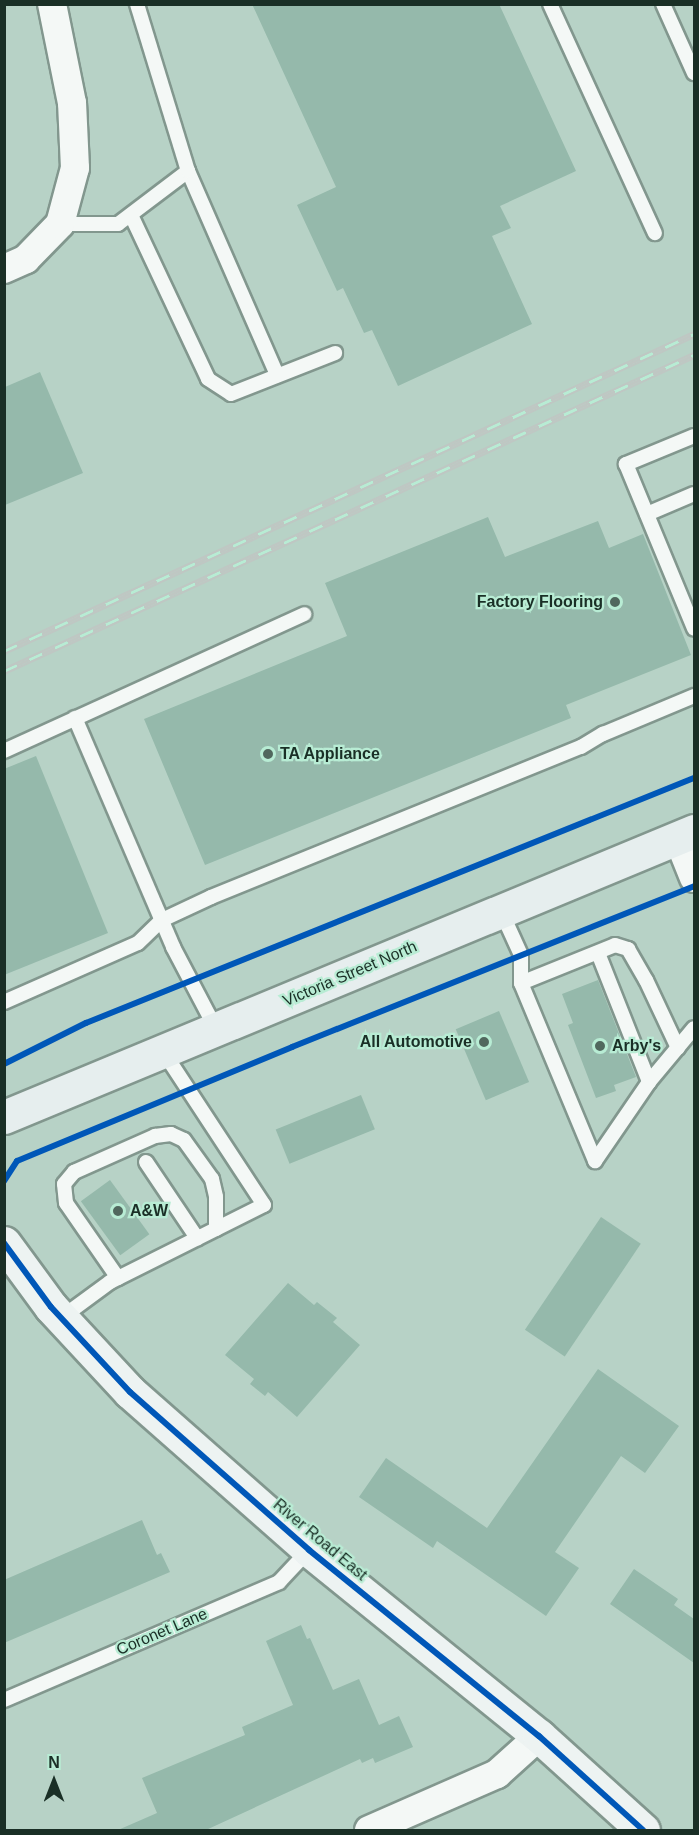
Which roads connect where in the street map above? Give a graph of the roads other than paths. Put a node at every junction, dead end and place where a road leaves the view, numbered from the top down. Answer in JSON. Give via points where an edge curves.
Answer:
{"nodes":[{"id":1,"x":52,"y":4,"type":"edge"},
{"id":2,"x":137,"y":4,"type":"edge"},
{"id":3,"x":550,"y":4,"type":"edge"},
{"id":4,"x":663,"y":4,"type":"edge"},
{"id":5,"x":694,"y":73,"type":"edge"},
{"id":6,"x":188,"y":171,"type":"junction"},
{"id":7,"x":131,"y":215,"type":"junction"},
{"id":8,"x":60,"y":224,"type":"junction"},
{"id":9,"x":655,"y":233,"type":"dead end"},
{"id":10,"x":4,"y":269,"type":"edge"},
{"id":11,"x":335,"y":353,"type":"dead end"},
{"id":12,"x":277,"y":375,"type":"junction"},
{"id":13,"x":694,"y":436,"type":"edge"},
{"id":14,"x":694,"y":494,"type":"edge"},
{"id":15,"x":647,"y":514,"type":"junction"},
{"id":16,"x":304,"y":614,"type":"dead end"},
{"id":17,"x":694,"y":628,"type":"edge"},
{"id":18,"x":694,"y":696,"type":"edge"},
{"id":19,"x":75,"y":718,"type":"junction"},
{"id":20,"x":4,"y":751,"type":"edge"},
{"id":21,"x":686,"y":834,"type":"edge"},
{"id":22,"x":694,"y":878,"type":"edge"},
{"id":23,"x":501,"y":911,"type":"junction"},
{"id":24,"x":162,"y":920,"type":"junction"},
{"id":25,"x":598,"y":953,"type":"junction"},
{"id":26,"x":521,"y":983,"type":"junction"},
{"id":27,"x":4,"y":1002,"type":"edge"},
{"id":28,"x":694,"y":1028,"type":"edge"},
{"id":29,"x":216,"y":1029,"type":"junction"},
{"id":30,"x":678,"y":1048,"type":"junction"},
{"id":31,"x":163,"y":1051,"type":"junction"},
{"id":32,"x":649,"y":1082,"type":"junction"},
{"id":33,"x":4,"y":1117,"type":"edge"},
{"id":34,"x":146,"y":1162,"type":"dead end"},
{"id":35,"x":216,"y":1229,"type":"junction"},
{"id":36,"x":197,"y":1238,"type":"junction"},
{"id":37,"x":4,"y":1244,"type":"edge"},
{"id":38,"x":118,"y":1278,"type":"junction"},
{"id":39,"x":61,"y":1318,"type":"junction"},
{"id":40,"x":309,"y":1550,"type":"junction"},
{"id":41,"x":4,"y":1700,"type":"edge"},
{"id":42,"x":539,"y":1736,"type":"junction"},
{"id":43,"x":369,"y":1830,"type":"edge"},
{"id":44,"x":643,"y":1830,"type":"edge"}],
"edges":[{"from":1,"to":8,"type":"street","via":[[72,103],[75,168]]},
{"from":2,"to":6,"type":"lane"},
{"from":3,"to":9,"type":"lane"},
{"from":4,"to":5,"type":"lane"},
{"from":6,"to":7,"type":"lane"},
{"from":6,"to":12,"type":"lane"},
{"from":7,"to":8,"type":"lane","via":[[118,224]]},
{"from":7,"to":12,"type":"lane","via":[[208,379],[231,394]]},
{"from":8,"to":10,"type":"street","via":[[26,259]]},
{"from":11,"to":12,"type":"lane"},
{"from":13,"to":15,"type":"lane","via":[[626,464]]},
{"from":14,"to":15,"type":"lane"},
{"from":15,"to":17,"type":"lane"},
{"from":16,"to":19,"type":"lane"},
{"from":18,"to":24,"type":"lane","via":[[603,734],[582,747]]},
{"from":19,"to":20,"type":"lane"},
{"from":19,"to":24,"type":"lane"},
{"from":21,"to":22,"type":"street"},
{"from":21,"to":23,"type":"main road","name":"Victoria Street North"},
{"from":23,"to":26,"type":"lane","via":[[521,955]]},
{"from":23,"to":29,"type":"main road","name":"Victoria Street North"},
{"from":24,"to":27,"type":"lane","via":[[138,943]]},
{"from":24,"to":29,"type":"lane"},
{"from":25,"to":26,"type":"lane"},
{"from":25,"to":30,"type":"lane","via":[[615,945],[628,949]]},
{"from":25,"to":32,"type":"lane"},
{"from":26,"to":32,"type":"lane","via":[[595,1161]]},
{"from":28,"to":30,"type":"lane"},
{"from":29,"to":31,"type":"main road","name":"Victoria Street North"},
{"from":30,"to":32,"type":"lane"},
{"from":31,"to":33,"type":"main road","name":"Victoria Street North"},
{"from":31,"to":35,"type":"lane","via":[[264,1205]]},
{"from":34,"to":36,"type":"lane"},
{"from":35,"to":36,"type":"lane"},
{"from":35,"to":38,"type":"lane","via":[[212,1179],[184,1140],[171,1134],[155,1136],[74,1172],[64,1184],[66,1203]]},
{"from":36,"to":38,"type":"lane"},
{"from":37,"to":39,"type":"street","name":"River Road East"},
{"from":38,"to":39,"type":"lane"},
{"from":39,"to":40,"type":"street","name":"River Road East","via":[[130,1392]]},
{"from":40,"to":41,"type":"lane","name":"Coronet Lane","via":[[279,1582]]},
{"from":40,"to":42,"type":"street","name":"River Road East"},
{"from":42,"to":43,"type":"street","via":[[497,1774]]},
{"from":42,"to":44,"type":"street","name":"River Road East"}]}
